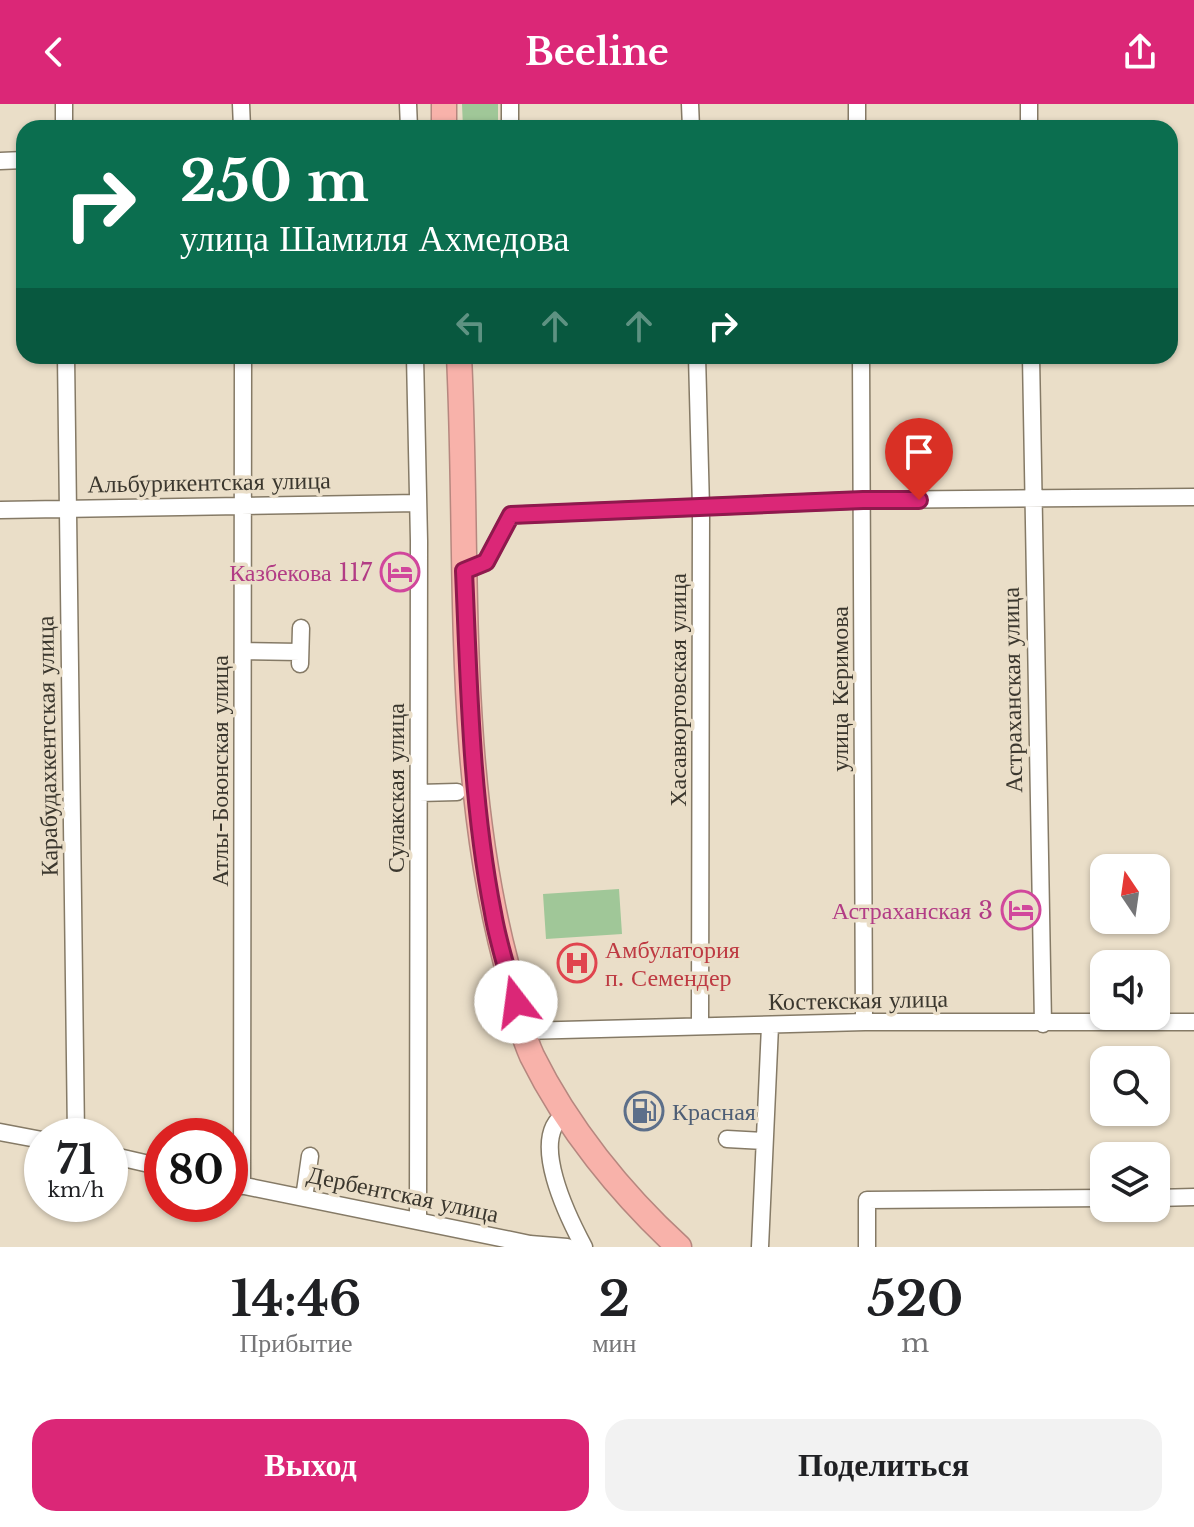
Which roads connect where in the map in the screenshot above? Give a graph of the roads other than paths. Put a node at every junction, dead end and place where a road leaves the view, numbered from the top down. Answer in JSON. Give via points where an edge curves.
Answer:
{"nodes":[{"id":1,"x":66,"y":364,"type":"edge"},
{"id":2,"x":243,"y":364,"type":"edge"},
{"id":3,"x":415,"y":364,"type":"edge"},
{"id":4,"x":448,"y":364,"type":"edge"},
{"id":5,"x":459,"y":364,"type":"edge"},
{"id":6,"x":697,"y":364,"type":"edge"},
{"id":7,"x":861,"y":364,"type":"edge"},
{"id":8,"x":1031,"y":364,"type":"edge"},
{"id":9,"x":1194,"y":497,"type":"edge"},
{"id":10,"x":863,"y":500,"type":"junction"},
{"id":11,"x":1032,"y":500,"type":"junction"},
{"id":12,"x":418,"y":503,"type":"junction"},
{"id":13,"x":243,"y":506,"type":"junction"},
{"id":14,"x":701,"y":508,"type":"junction"},
{"id":15,"x":67,"y":509,"type":"junction"},
{"id":16,"x":0,"y":510,"type":"edge"},
{"id":17,"x":464,"y":571,"type":"junction"},
{"id":18,"x":301,"y":628,"type":"dead end"},
{"id":19,"x":243,"y":651,"type":"junction"},
{"id":20,"x":457,"y":792,"type":"dead end"},
{"id":21,"x":419,"y":793,"type":"junction"},
{"id":22,"x":864,"y":1022,"type":"junction"},
{"id":23,"x":1194,"y":1022,"type":"edge"},
{"id":24,"x":1043,"y":1024,"type":"junction"},
{"id":25,"x":700,"y":1025,"type":"junction"},
{"id":26,"x":770,"y":1026,"type":"junction"},
{"id":27,"x":523,"y":1031,"type":"junction"},
{"id":28,"x":562,"y":1116,"type":"junction"},
{"id":29,"x":76,"y":1118,"type":"edge"},
{"id":30,"x":237,"y":1118,"type":"edge"},
{"id":31,"x":0,"y":1132,"type":"edge"},
{"id":32,"x":24,"y":1137,"type":"edge"},
{"id":33,"x":727,"y":1139,"type":"dead end"},
{"id":34,"x":764,"y":1141,"type":"junction"},
{"id":35,"x":310,"y":1156,"type":"dead end"},
{"id":36,"x":248,"y":1187,"type":"edge"},
{"id":37,"x":1194,"y":1197,"type":"edge"},
{"id":38,"x":304,"y":1198,"type":"junction"},
{"id":39,"x":1090,"y":1198,"type":"edge"},
{"id":40,"x":1170,"y":1198,"type":"edge"},
{"id":41,"x":418,"y":1221,"type":"junction"},
{"id":42,"x":567,"y":1247,"type":"edge"},
{"id":43,"x":584,"y":1247,"type":"edge"},
{"id":44,"x":662,"y":1247,"type":"edge"},
{"id":45,"x":679,"y":1247,"type":"edge"},
{"id":46,"x":760,"y":1247,"type":"edge"},
{"id":47,"x":867,"y":1247,"type":"edge"}],
"edges":[{"from":1,"to":15,"type":"street","name":"Карабудахкентская улица"},
{"from":2,"to":13,"type":"street","name":"Атлы-Боюнская улица"},
{"from":3,"to":12,"type":"street","name":"Сулакская улица"},
{"from":4,"to":28,"type":"highway","via":[[458,721],[473,857],[497,976],[522,1059]]},
{"from":5,"to":17,"type":"highway"},
{"from":6,"to":14,"type":"street","name":"Хасавюртовская улица"},
{"from":7,"to":10,"type":"street","name":"улица Керимова"},
{"from":8,"to":11,"type":"street","name":"Астраханская улица"},
{"from":9,"to":11,"type":"street"},
{"from":10,"to":11,"type":"street"},
{"from":10,"to":14,"type":"street"},
{"from":10,"to":22,"type":"street","name":"улица Керимова"},
{"from":11,"to":24,"type":"street","name":"Астраханская улица"},
{"from":12,"to":13,"type":"street","name":"Альбурикентская улица"},
{"from":12,"to":21,"type":"street","name":"Сулакская улица"},
{"from":13,"to":15,"type":"street","name":"Альбурикентская улица"},
{"from":13,"to":19,"type":"street","name":"Атлы-Боюнская улица"},
{"from":14,"to":17,"type":"street","via":[[511,515],[486,562]]},
{"from":14,"to":25,"type":"street","name":"Хасавюртовская улица"},
{"from":15,"to":16,"type":"street","name":"Альбурикентская улица"},
{"from":15,"to":29,"type":"street","name":"Карабудахкентская улица"},
{"from":17,"to":27,"type":"highway","via":[[483,854]]},
{"from":18,"to":19,"type":"street","via":[[300,658]]},
{"from":19,"to":30,"type":"street","name":"Атлы-Боюнская улица"},
{"from":20,"to":21,"type":"street"},
{"from":21,"to":41,"type":"street","name":"Сулакская улица"},
{"from":22,"to":24,"type":"street","name":"Костекская улица"},
{"from":22,"to":26,"type":"street","name":"Костекская улица"},
{"from":23,"to":24,"type":"street","name":"Костекская улица"},
{"from":25,"to":26,"type":"street","name":"Костекская улица"},
{"from":25,"to":27,"type":"street","name":"Костекская улица"},
{"from":26,"to":34,"type":"street"},
{"from":27,"to":28,"type":"highway"},
{"from":28,"to":43,"type":"street","via":[[551,1139],[556,1187]]},
{"from":28,"to":44,"type":"highway","via":[[590,1168]]},
{"from":28,"to":45,"type":"highway","via":[[648,1219]]},
{"from":31,"to":32,"type":"street"},
{"from":33,"to":34,"type":"street"},
{"from":34,"to":46,"type":"street"},
{"from":35,"to":38,"type":"street"},
{"from":36,"to":38,"type":"street","name":"Дербентская улица"},
{"from":37,"to":40,"type":"street"},
{"from":38,"to":41,"type":"street","name":"Дербентская улица"},
{"from":39,"to":47,"type":"street","via":[[867,1200]]},
{"from":41,"to":42,"type":"street","name":"Дербентская улица"}]}
